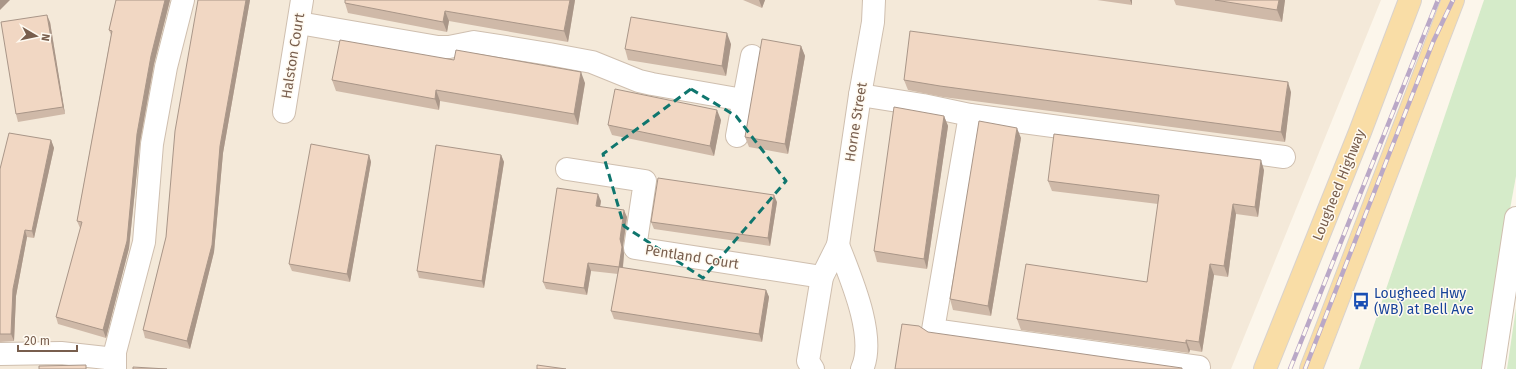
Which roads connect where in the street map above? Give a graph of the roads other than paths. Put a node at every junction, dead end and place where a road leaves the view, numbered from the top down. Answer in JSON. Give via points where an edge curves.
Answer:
{"nodes":[{"id":1,"x":183,"y":0,"type":"edge"},
{"id":2,"x":302,"y":0,"type":"edge"},
{"id":3,"x":874,"y":0,"type":"edge"},
{"id":4,"x":1410,"y":0,"type":"edge"},
{"id":5,"x":1453,"y":0,"type":"edge"},
{"id":6,"x":298,"y":23,"type":"junction"},
{"id":7,"x":752,"y":56,"type":"dead end"},
{"id":8,"x":860,"y":95,"type":"junction"},
{"id":9,"x":743,"y":100,"type":"junction"},
{"id":10,"x":284,"y":112,"type":"dead end"},
{"id":11,"x":970,"y":115,"type":"junction"},
{"id":12,"x":737,"y":136,"type":"dead end"},
{"id":13,"x":1284,"y":157,"type":"dead end"},
{"id":14,"x":567,"y":169,"type":"dead end"},
{"id":15,"x":1516,"y":218,"type":"edge"},
{"id":16,"x":838,"y":245,"type":"junction"},
{"id":17,"x":822,"y":277,"type":"junction"},
{"id":18,"x":0,"y":354,"type":"edge"},
{"id":19,"x":115,"y":364,"type":"edge"},
{"id":20,"x":809,"y":366,"type":"edge"},
{"id":21,"x":1199,"y":367,"type":"dead end"},
{"id":22,"x":862,"y":369,"type":"edge"},
{"id":23,"x":1265,"y":369,"type":"edge"},
{"id":24,"x":1312,"y":369,"type":"edge"},
{"id":25,"x":1493,"y":369,"type":"edge"}],
"edges":[{"from":1,"to":19,"type":"street","via":[[166,67],[152,144],[144,242],[115,352]]},
{"from":2,"to":6,"type":"street","name":"Halston Court"},
{"from":3,"to":8,"type":"street","name":"Horne Street","via":[[873,22]]},
{"from":4,"to":23,"type":"main road","name":"Lougheed Highway"},
{"from":5,"to":24,"type":"main road"},
{"from":6,"to":9,"type":"street","via":[[438,47],[474,42],[549,54],[592,62],[639,81]]},
{"from":6,"to":10,"type":"street","name":"Halston Court"},
{"from":7,"to":9,"type":"street"},
{"from":8,"to":11,"type":"street"},
{"from":8,"to":16,"type":"street","name":"Horne Street"},
{"from":9,"to":12,"type":"street"},
{"from":11,"to":13,"type":"street"},
{"from":11,"to":21,"type":"street","via":[[933,330]]},
{"from":14,"to":17,"type":"street","name":"Pentland Court","via":[[645,181],[635,248]]},
{"from":15,"to":25,"type":"street"},
{"from":16,"to":17,"type":"street","name":"Horne Street"},
{"from":16,"to":22,"type":"street","name":"Horne Street","via":[[866,332],[865,362]]},
{"from":17,"to":20,"type":"street","name":"Horne Street"},
{"from":18,"to":19,"type":"street","via":[[61,353]]}]}
